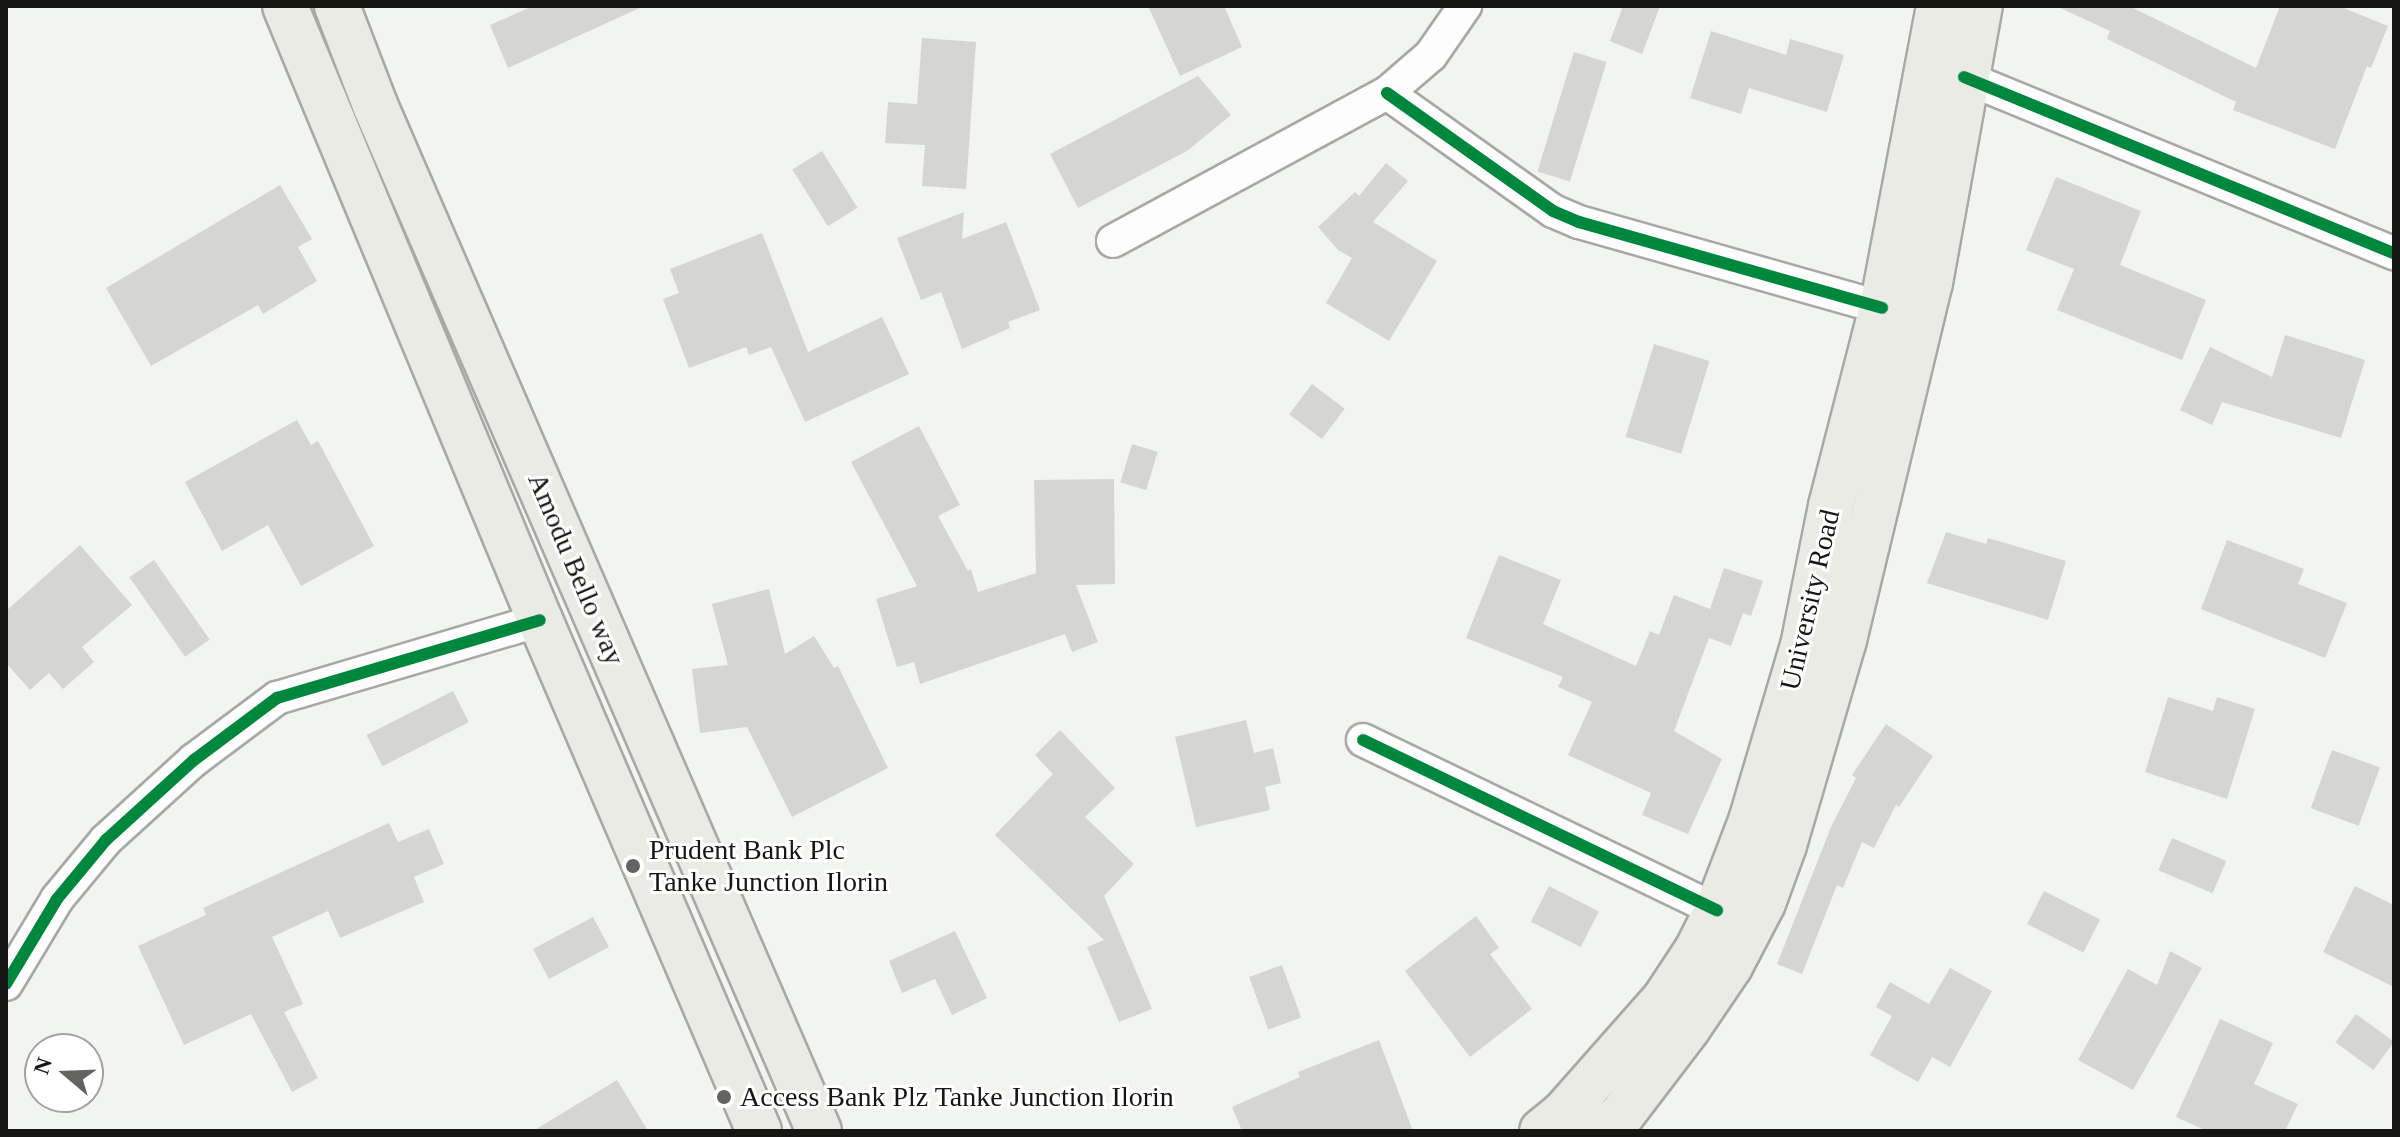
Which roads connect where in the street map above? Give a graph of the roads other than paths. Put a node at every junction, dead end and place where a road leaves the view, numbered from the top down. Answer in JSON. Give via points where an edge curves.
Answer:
{"nodes":[{"id":1,"x":285,"y":6,"type":"edge"},
{"id":2,"x":337,"y":6,"type":"edge"},
{"id":3,"x":1465,"y":6,"type":"edge"},
{"id":4,"x":1980,"y":6,"type":"edge"},
{"id":5,"x":1951,"y":46,"type":"edge"},
{"id":6,"x":1387,"y":93,"type":"junction"},
{"id":7,"x":1113,"y":241,"type":"dead end"},
{"id":8,"x":2394,"y":253,"type":"edge"},
{"id":9,"x":1882,"y":308,"type":"junction"},
{"id":10,"x":540,"y":620,"type":"junction"},
{"id":11,"x":1363,"y":740,"type":"dead end"},
{"id":12,"x":1717,"y":910,"type":"junction"},
{"id":13,"x":6,"y":984,"type":"edge"},
{"id":14,"x":759,"y":1131,"type":"edge"},
{"id":15,"x":819,"y":1131,"type":"edge"},
{"id":16,"x":1542,"y":1131,"type":"edge"},
{"id":17,"x":1601,"y":1131,"type":"edge"}],
"edges":[{"from":1,"to":10,"type":"main road","name":"Amodu Bello way"},
{"from":2,"to":15,"type":"main road","name":"Amodu Bello way","via":[[375,105]]},
{"from":3,"to":6,"type":"street","via":[[1431,55]]},
{"from":4,"to":5,"type":"main road","name":"University Road"},
{"from":5,"to":8,"type":"street"},
{"from":5,"to":9,"type":"main road","name":"University Road"},
{"from":5,"to":17,"type":"main road","name":"University Road","via":[[1930,283],[1876,516],[1784,845],[1763,903],[1730,966],[1621,1116]]},
{"from":6,"to":7,"type":"street"},
{"from":6,"to":9,"type":"street","via":[[1553,211]]},
{"from":9,"to":12,"type":"main road","name":"University Road","via":[[1831,506],[1803,646],[1751,821]]},
{"from":10,"to":13,"type":"street","via":[[277,698],[194,760],[106,840],[57,899]]},
{"from":10,"to":14,"type":"main road","name":"Amodu Bello way"},
{"from":11,"to":12,"type":"street"},
{"from":12,"to":16,"type":"main road","name":"University Road","via":[[1664,1000],[1574,1103]]}]}
